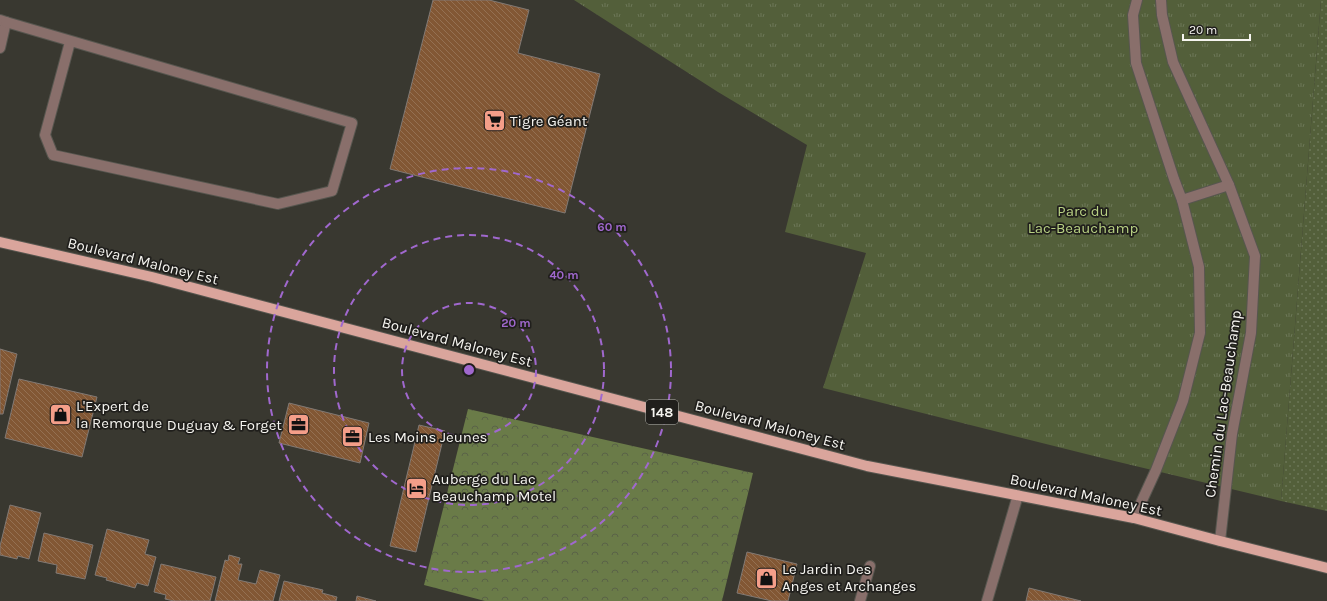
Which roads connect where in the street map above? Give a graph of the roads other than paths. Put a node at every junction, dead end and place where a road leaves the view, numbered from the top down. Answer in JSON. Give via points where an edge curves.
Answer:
{"nodes":[{"id":1,"x":1137,"y":0,"type":"edge"},
{"id":2,"x":1160,"y":0,"type":"edge"},
{"id":3,"x":3,"y":21,"type":"edge"},
{"id":4,"x":70,"y":42,"type":"junction"},
{"id":5,"x":0,"y":48,"type":"edge"},
{"id":6,"x":1229,"y":185,"type":"junction"},
{"id":7,"x":1182,"y":200,"type":"junction"},
{"id":8,"x":0,"y":242,"type":"edge"},
{"id":9,"x":1018,"y":495,"type":"junction"},
{"id":10,"x":1134,"y":518,"type":"junction"},
{"id":11,"x":1220,"y":541,"type":"junction"},
{"id":12,"x":870,"y":566,"type":"dead end"},
{"id":13,"x":1327,"y":568,"type":"edge"},
{"id":14,"x":860,"y":601,"type":"edge"},
{"id":15,"x":987,"y":601,"type":"edge"}],
"edges":[{"from":1,"to":7,"type":"lane","via":[[1133,16],[1136,63]]},
{"from":2,"to":6,"type":"lane","name":"Chemin du Lac-Beauchamp","via":[[1173,62]]},
{"from":3,"to":4,"type":"lane"},
{"from":3,"to":5,"type":"lane"},
{"from":4,"to":4,"type":"lane","via":[[45,135],[53,155],[278,204],[332,191],[352,123]]},
{"from":6,"to":7,"type":"lane"},
{"from":6,"to":11,"type":"lane","name":"Chemin du Lac-Beauchamp","via":[[1255,256],[1251,333],[1232,434]]},
{"from":7,"to":10,"type":"lane","via":[[1200,267],[1200,334],[1183,401]]},
{"from":8,"to":9,"type":"main road","name":"Boulevard Maloney Est","number":"148","via":[[152,277],[867,466]]},
{"from":9,"to":10,"type":"main road","name":"Boulevard Maloney Est","number":"148"},
{"from":9,"to":15,"type":"lane"},
{"from":10,"to":11,"type":"main road","name":"Boulevard Maloney Est","number":"148"},
{"from":11,"to":13,"type":"main road","name":"Boulevard Maloney Est","number":"148"},
{"from":12,"to":14,"type":"lane"}]}
